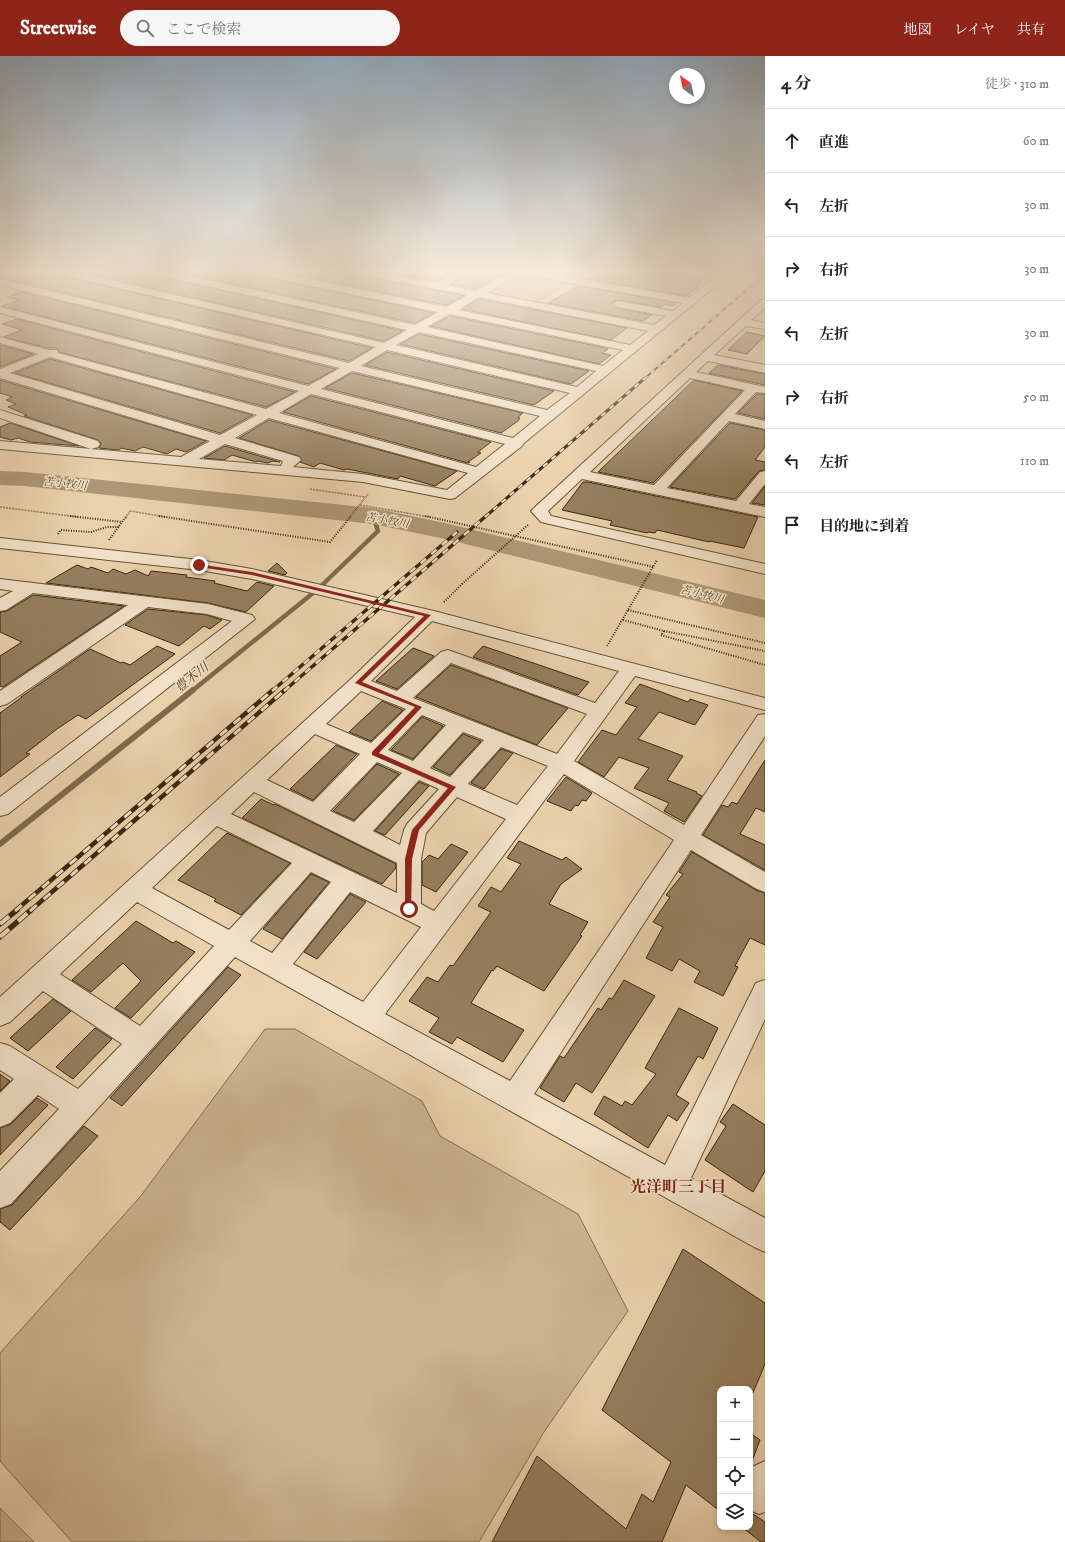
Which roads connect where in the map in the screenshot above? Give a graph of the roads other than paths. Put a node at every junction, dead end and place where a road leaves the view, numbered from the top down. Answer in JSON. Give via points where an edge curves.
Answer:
{"nodes":[{"id":1,"x":82,"y":339,"type":"edge"},
{"id":2,"x":115,"y":339,"type":"edge"},
{"id":3,"x":238,"y":339,"type":"edge"},
{"id":4,"x":357,"y":339,"type":"edge"},
{"id":5,"x":398,"y":339,"type":"edge"},
{"id":6,"x":469,"y":339,"type":"edge"},
{"id":7,"x":585,"y":339,"type":"edge"},
{"id":8,"x":644,"y":339,"type":"edge"},
{"id":9,"x":725,"y":339,"type":"edge"},
{"id":10,"x":0,"y":340,"type":"edge"},
{"id":11,"x":386,"y":346,"type":"junction"},
{"id":12,"x":632,"y":349,"type":"junction"},
{"id":13,"x":49,"y":353,"type":"junction"},
{"id":14,"x":431,"y":357,"type":"junction"},
{"id":15,"x":706,"y":357,"type":"junction"},
{"id":16,"x":418,"y":364,"type":"dead end"},
{"id":17,"x":350,"y":366,"type":"junction"},
{"id":18,"x":765,"y":369,"type":"edge"},
{"id":19,"x":606,"y":370,"type":"junction"},
{"id":20,"x":0,"y":374,"type":"edge"},
{"id":21,"x":687,"y":374,"type":"junction"},
{"id":22,"x":310,"y":389,"type":"junction"},
{"id":23,"x":759,"y":389,"type":"edge"},
{"id":24,"x":579,"y":391,"type":"junction"},
{"id":25,"x":268,"y":413,"type":"junction"},
{"id":26,"x":0,"y":414,"type":"edge"},
{"id":27,"x":550,"y":415,"type":"junction"},
{"id":28,"x":726,"y":416,"type":"junction"},
{"id":29,"x":765,"y":425,"type":"edge"},
{"id":30,"x":222,"y":439,"type":"junction"},
{"id":31,"x":517,"y":443,"type":"junction"},
{"id":32,"x":0,"y":445,"type":"edge"},
{"id":33,"x":81,"y":452,"type":"junction"},
{"id":34,"x":183,"y":462,"type":"junction"},
{"id":35,"x":281,"y":470,"type":"junction"},
{"id":36,"x":478,"y":472,"type":"junction"},
{"id":37,"x":580,"y":474,"type":"junction"},
{"id":38,"x":765,"y":475,"type":"edge"},
{"id":39,"x":658,"y":489,"type":"junction"},
{"id":40,"x":740,"y":506,"type":"junction"},
{"id":41,"x":765,"y":512,"type":"edge"},
{"id":42,"x":0,"y":543,"type":"edge"},
{"id":43,"x":765,"y":569,"type":"edge"},
{"id":44,"x":0,"y":584,"type":"edge"},
{"id":45,"x":29,"y":588,"type":"junction"},
{"id":46,"x":146,"y":601,"type":"junction"},
{"id":47,"x":0,"y":606,"type":"edge"},
{"id":48,"x":433,"y":611,"type":"junction"},
{"id":49,"x":631,"y":668,"type":"junction"},
{"id":50,"x":358,"y":683,"type":"junction"},
{"id":51,"x":0,"y":700,"type":"edge"},
{"id":52,"x":410,"y":703,"type":"junction"},
{"id":53,"x":765,"y":704,"type":"edge"},
{"id":54,"x":599,"y":712,"type":"junction"},
{"id":55,"x":765,"y":720,"type":"edge"},
{"id":56,"x":460,"y":723,"type":"junction"},
{"id":57,"x":311,"y":725,"type":"junction"},
{"id":58,"x":497,"y":738,"type":"junction"},
{"id":59,"x":374,"y":753,"type":"junction"},
{"id":60,"x":561,"y":763,"type":"junction"},
{"id":61,"x":416,"y":771,"type":"junction"},
{"id":62,"x":250,"y":781,"type":"junction"},
{"id":63,"x":453,"y":787,"type":"junction"},
{"id":64,"x":0,"y":808,"type":"edge"},
{"id":65,"x":315,"y":813,"type":"junction"},
{"id":66,"x":214,"y":815,"type":"junction"},
{"id":67,"x":521,"y":816,"type":"junction"},
{"id":68,"x":357,"y":834,"type":"junction"},
{"id":69,"x":688,"y":839,"type":"junction"},
{"id":70,"x":408,"y":859,"type":"junction"},
{"id":71,"x":308,"y":860,"type":"junction"},
{"id":72,"x":347,"y":879,"type":"junction"},
{"id":73,"x":765,"y":883,"type":"edge"},
{"id":74,"x":135,"y":890,"type":"junction"},
{"id":75,"x":409,"y":909,"type":"junction"},
{"id":76,"x":439,"y":924,"type":"junction"},
{"id":77,"x":233,"y":944,"type":"junction"},
{"id":78,"x":275,"y":967,"type":"junction"},
{"id":79,"x":42,"y":976,"type":"junction"},
{"id":80,"x":765,"y":991,"type":"edge"},
{"id":81,"x":0,"y":1014,"type":"edge"},
{"id":82,"x":366,"y":1018,"type":"junction"},
{"id":83,"x":142,"y":1042,"type":"junction"},
{"id":84,"x":0,"y":1055,"type":"edge"},
{"id":85,"x":35,"y":1078,"type":"junction"},
{"id":86,"x":515,"y":1098,"type":"junction"},
{"id":87,"x":81,"y":1107,"type":"junction"},
{"id":88,"x":0,"y":1113,"type":"edge"},
{"id":89,"x":672,"y":1184,"type":"junction"},
{"id":90,"x":0,"y":1193,"type":"edge"},
{"id":91,"x":765,"y":1236,"type":"edge"}],
"edges":[{"from":1,"to":13,"type":"street"},
{"from":2,"to":22,"type":"street"},
{"from":3,"to":17,"type":"street"},
{"from":4,"to":11,"type":"street"},
{"from":5,"to":11,"type":"street"},
{"from":6,"to":19,"type":"street"},
{"from":7,"to":12,"type":"street"},
{"from":8,"to":12,"type":"street"},
{"from":9,"to":15,"type":"street"},
{"from":10,"to":13,"type":"street"},
{"from":11,"to":14,"type":"street"},
{"from":11,"to":17,"type":"street"},
{"from":12,"to":19,"type":"street"},
{"from":13,"to":20,"type":"street"},
{"from":13,"to":25,"type":"street"},
{"from":14,"to":16,"type":"street"},
{"from":14,"to":24,"type":"street"},
{"from":15,"to":18,"type":"street"},
{"from":15,"to":21,"type":"street"},
{"from":17,"to":22,"type":"street"},
{"from":17,"to":27,"type":"street"},
{"from":19,"to":24,"type":"street"},
{"from":20,"to":30,"type":"street"},
{"from":21,"to":23,"type":"street"},
{"from":21,"to":37,"type":"street"},
{"from":22,"to":25,"type":"street"},
{"from":22,"to":31,"type":"street"},
{"from":23,"to":28,"type":"street"},
{"from":24,"to":27,"type":"street"},
{"from":25,"to":30,"type":"street"},
{"from":25,"to":36,"type":"street"},
{"from":26,"to":33,"type":"street","via":[[93,444]]},
{"from":27,"to":31,"type":"street"},
{"from":28,"to":29,"type":"street"},
{"from":28,"to":39,"type":"street"},
{"from":30,"to":34,"type":"street"},
{"from":30,"to":35,"type":"street","via":[[294,460]]},
{"from":31,"to":36,"type":"street"},
{"from":32,"to":33,"type":"street"},
{"from":33,"to":34,"type":"street"},
{"from":34,"to":35,"type":"street"},
{"from":35,"to":36,"type":"street","via":[[380,480],[450,495]]},
{"from":37,"to":39,"type":"street"},
{"from":37,"to":43,"type":"street","via":[[539,511],[546,519]]},
{"from":38,"to":40,"type":"street"},
{"from":39,"to":40,"type":"street"},
{"from":40,"to":41,"type":"street"},
{"from":42,"to":48,"type":"street","via":[[199,565],[252,574],[340,595]]},
{"from":44,"to":45,"type":"street"},
{"from":45,"to":46,"type":"street"},
{"from":45,"to":47,"type":"street"},
{"from":46,"to":51,"type":"street"},
{"from":46,"to":64,"type":"street","via":[[208,609],[246,619]]},
{"from":48,"to":49,"type":"street"},
{"from":48,"to":50,"type":"street"},
{"from":49,"to":53,"type":"street"},
{"from":49,"to":54,"type":"street"},
{"from":50,"to":52,"type":"street"},
{"from":50,"to":57,"type":"street"},
{"from":52,"to":54,"type":"street","via":[[448,656]]},
{"from":52,"to":56,"type":"street"},
{"from":52,"to":59,"type":"street"},
{"from":54,"to":60,"type":"street"},
{"from":55,"to":69,"type":"street"},
{"from":56,"to":58,"type":"street"},
{"from":56,"to":61,"type":"street"},
{"from":57,"to":59,"type":"street"},
{"from":57,"to":62,"type":"street"},
{"from":58,"to":60,"type":"street"},
{"from":58,"to":63,"type":"street"},
{"from":59,"to":61,"type":"street"},
{"from":59,"to":65,"type":"street"},
{"from":60,"to":67,"type":"street"},
{"from":60,"to":69,"type":"street"},
{"from":61,"to":63,"type":"street"},
{"from":61,"to":68,"type":"street"},
{"from":62,"to":65,"type":"street"},
{"from":62,"to":66,"type":"street"},
{"from":63,"to":67,"type":"street"},
{"from":63,"to":70,"type":"street","via":[[415,830]]},
{"from":65,"to":68,"type":"street"},
{"from":66,"to":71,"type":"street"},
{"from":66,"to":74,"type":"street"},
{"from":67,"to":76,"type":"street"},
{"from":68,"to":70,"type":"street"},
{"from":69,"to":73,"type":"street"},
{"from":69,"to":86,"type":"street"},
{"from":70,"to":75,"type":"street"},
{"from":71,"to":72,"type":"street"},
{"from":71,"to":77,"type":"street"},
{"from":72,"to":75,"type":"street"},
{"from":72,"to":78,"type":"street"},
{"from":74,"to":77,"type":"street"},
{"from":74,"to":79,"type":"street"},
{"from":75,"to":76,"type":"street"},
{"from":76,"to":82,"type":"street"},
{"from":77,"to":78,"type":"street"},
{"from":77,"to":83,"type":"street"},
{"from":78,"to":82,"type":"street"},
{"from":79,"to":81,"type":"street"},
{"from":79,"to":83,"type":"street"},
{"from":80,"to":89,"type":"street"},
{"from":82,"to":86,"type":"street"},
{"from":83,"to":87,"type":"street"},
{"from":84,"to":85,"type":"street"},
{"from":85,"to":87,"type":"street"},
{"from":85,"to":88,"type":"street"},
{"from":86,"to":89,"type":"street"},
{"from":87,"to":90,"type":"street"},
{"from":89,"to":91,"type":"street"}]}
